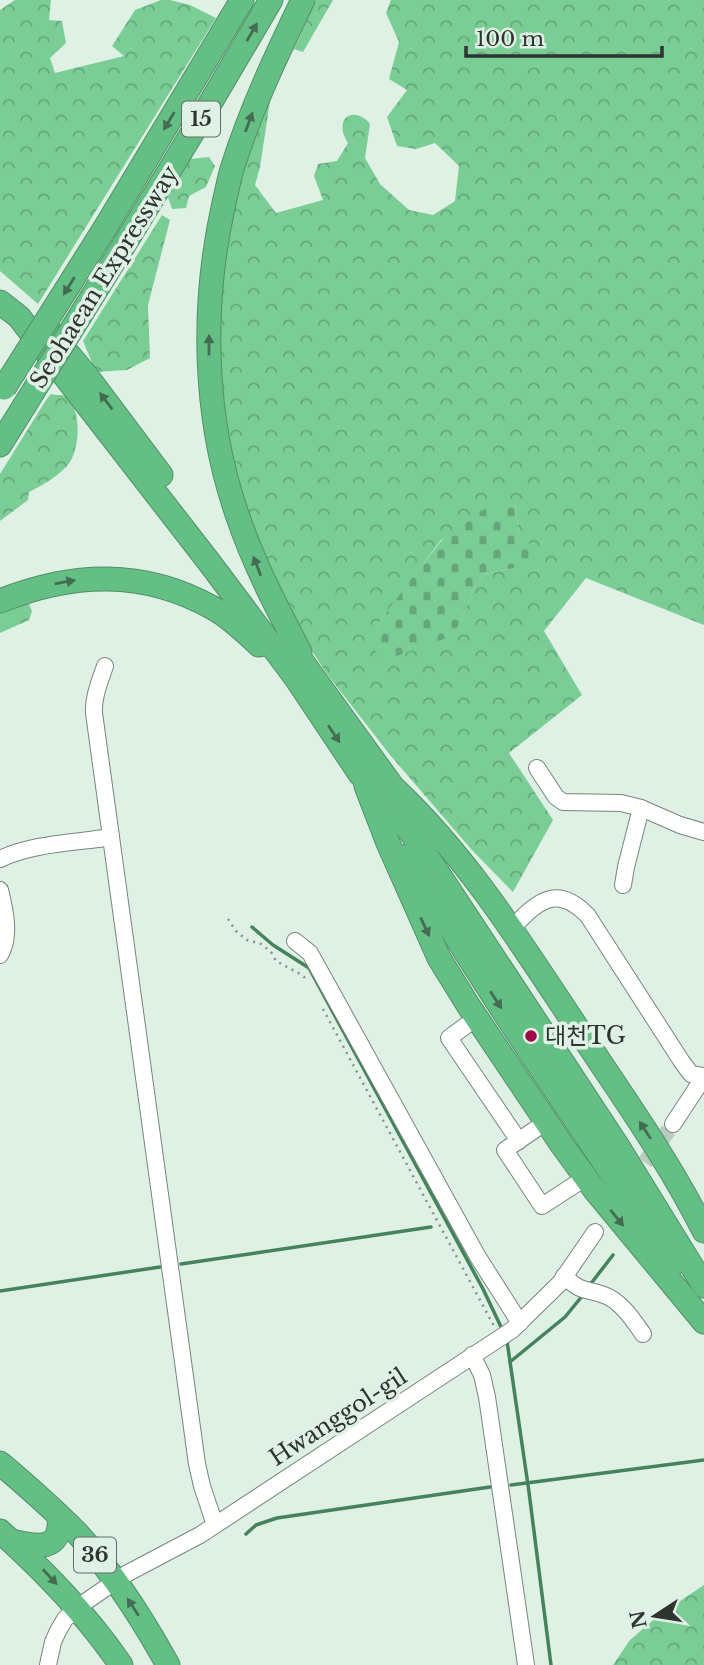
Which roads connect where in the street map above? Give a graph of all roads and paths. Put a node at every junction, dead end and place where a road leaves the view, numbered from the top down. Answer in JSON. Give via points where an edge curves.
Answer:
{"nodes":[{"id":1,"x":242,"y":0,"type":"edge"},
{"id":2,"x":271,"y":0,"type":"edge"},
{"id":3,"x":303,"y":0,"type":"edge"},
{"id":4,"x":0,"y":285,"type":"edge"},
{"id":5,"x":0,"y":302,"type":"edge"},
{"id":6,"x":1,"y":393,"type":"edge"},
{"id":7,"x":0,"y":445,"type":"edge"},
{"id":8,"x":0,"y":601,"type":"edge"},
{"id":9,"x":104,"y":666,"type":"dead end"},
{"id":10,"x":303,"y":674,"type":"junction"},
{"id":11,"x":537,"y":768,"type":"dead end"},
{"id":12,"x":360,"y":774,"type":"junction"},
{"id":13,"x":391,"y":785,"type":"junction"},
{"id":14,"x":641,"y":808,"type":"junction"},
{"id":15,"x":704,"y":832,"type":"edge"},
{"id":16,"x":111,"y":837,"type":"junction"},
{"id":17,"x":0,"y":859,"type":"edge"},
{"id":18,"x":623,"y":885,"type":"dead end"},
{"id":19,"x":0,"y":890,"type":"edge"},
{"id":20,"x":228,"y":919,"type":"dead end"},
{"id":21,"x":511,"y":929,"type":"junction"},
{"id":22,"x":295,"y":940,"type":"dead end"},
{"id":23,"x":0,"y":955,"type":"edge"},
{"id":24,"x":308,"y":982,"type":"dead end"},
{"id":25,"x":321,"y":1006,"type":"dead end"},
{"id":26,"x":476,"y":1018,"type":"junction"},
{"id":27,"x":704,"y":1077,"type":"edge"},
{"id":28,"x":546,"y":1122,"type":"junction"},
{"id":29,"x":673,"y":1124,"type":"tunnel mouth"},
{"id":30,"x":519,"y":1141,"type":"junction"},
{"id":31,"x":585,"y":1178,"type":"junction"},
{"id":32,"x":704,"y":1231,"type":"edge"},
{"id":33,"x":595,"y":1232,"type":"dead end"},
{"id":34,"x":704,"y":1256,"type":"edge"},
{"id":35,"x":564,"y":1276,"type":"junction"},
{"id":36,"x":704,"y":1286,"type":"edge"},
{"id":37,"x":704,"y":1310,"type":"edge"},
{"id":38,"x":704,"y":1322,"type":"edge"},
{"id":39,"x":516,"y":1326,"type":"junction"},
{"id":40,"x":643,"y":1334,"type":"dead end"},
{"id":41,"x":498,"y":1340,"type":"junction"},
{"id":42,"x":472,"y":1355,"type":"junction"},
{"id":43,"x":0,"y":1463,"type":"edge"},
{"id":44,"x":59,"y":1517,"type":"junction"},
{"id":45,"x":215,"y":1525,"type":"junction"},
{"id":46,"x":6,"y":1536,"type":"edge"},
{"id":47,"x":115,"y":1581,"type":"junction"},
{"id":48,"x":78,"y":1607,"type":"junction"},
{"id":49,"x":48,"y":1665,"type":"edge"},
{"id":50,"x":121,"y":1665,"type":"edge"},
{"id":51,"x":169,"y":1665,"type":"edge"},
{"id":52,"x":526,"y":1665,"type":"edge"}],
"edges":[{"from":1,"to":6,"type":"highway","name":"Seohaean Expressway","number":"15","one_way":true,"bridge":true},
{"from":7,"to":2,"type":"highway","name":"Seohaean Expressway","number":"15","one_way":true,"bridge":true},
{"from":10,"to":3,"type":"highway","one_way":true,"via":[[237,516],[220,456],[209,351],[211,286],[232,168]]},
{"from":10,"to":4,"type":"highway","one_way":true,"via":[[86,375],[26,304]]},
{"from":5,"to":10,"type":"highway","via":[[28,328],[209,562]]},
{"from":8,"to":10,"type":"highway","one_way":true,"via":[[93,578],[155,584],[215,609]]},
{"from":9,"to":16,"type":"street","via":[[94,706]]},
{"from":10,"to":12,"type":"highway","one_way":true},
{"from":10,"to":13,"type":"highway"},
{"from":11,"to":14,"type":"street","via":[[563,802]]},
{"from":12,"to":26,"type":"highway","one_way":true,"via":[[439,958]]},
{"from":12,"to":36,"type":"highway","via":[[415,838]]},
{"from":12,"to":37,"type":"highway","one_way":true,"via":[[480,974]]},
{"from":13,"to":21,"type":"highway","via":[[426,818]]},
{"from":13,"to":34,"type":"highway"},
{"from":14,"to":15,"type":"street"},
{"from":14,"to":18,"type":"street"},
{"from":16,"to":17,"type":"street","via":[[39,847]]},
{"from":16,"to":45,"type":"street","via":[[197,1464]]},
{"from":19,"to":23,"type":"street","via":[[6,929]]},
{"from":20,"to":24,"type":"path","via":[[247,940],[261,944],[276,961]]},
{"from":21,"to":27,"type":"street","via":[[550,898],[582,910],[682,1062],[691,1074]]},
{"from":32,"to":21,"type":"highway","one_way":true,"via":[[648,1135]]},
{"from":22,"to":39,"type":"street","via":[[310,953]]},
{"from":25,"to":41,"type":"path","via":[[492,1321]]},
{"from":26,"to":28,"type":"highway"},
{"from":26,"to":30,"type":"street","via":[[449,1038]]},
{"from":27,"to":29,"type":"street"},
{"from":28,"to":30,"type":"street"},
{"from":28,"to":31,"type":"highway"},
{"from":30,"to":31,"type":"street","via":[[505,1150],[542,1206]]},
{"from":31,"to":38,"type":"highway","one_way":true},
{"from":33,"to":35,"type":"street","name":"Hwanggol-gil"},
{"from":35,"to":39,"type":"street","name":"Hwanggol-gil"},
{"from":35,"to":40,"type":"street","via":[[573,1285],[612,1300]]},
{"from":39,"to":41,"type":"street","name":"Hwanggol-gil"},
{"from":41,"to":42,"type":"street","name":"Hwanggol-gil"},
{"from":42,"to":45,"type":"street","name":"Hwanggol-gil"},
{"from":42,"to":52,"type":"street","via":[[487,1397]]},
{"from":43,"to":44,"type":"highway","number":"36"},
{"from":44,"to":46,"type":"highway","via":[[61,1531],[47,1544],[30,1546]]},
{"from":44,"to":47,"type":"highway","number":"36"},
{"from":45,"to":47,"type":"street","name":"Hwanggol-gil"},
{"from":46,"to":48,"type":"highway","number":"36","one_way":true},
{"from":47,"to":48,"type":"street","name":"Hwanggol-gil"},
{"from":51,"to":47,"type":"highway","number":"36","one_way":true},
{"from":48,"to":49,"type":"street","name":"Hwanggol-gil","via":[[58,1631]]},
{"from":48,"to":50,"type":"highway","number":"36"}]}
